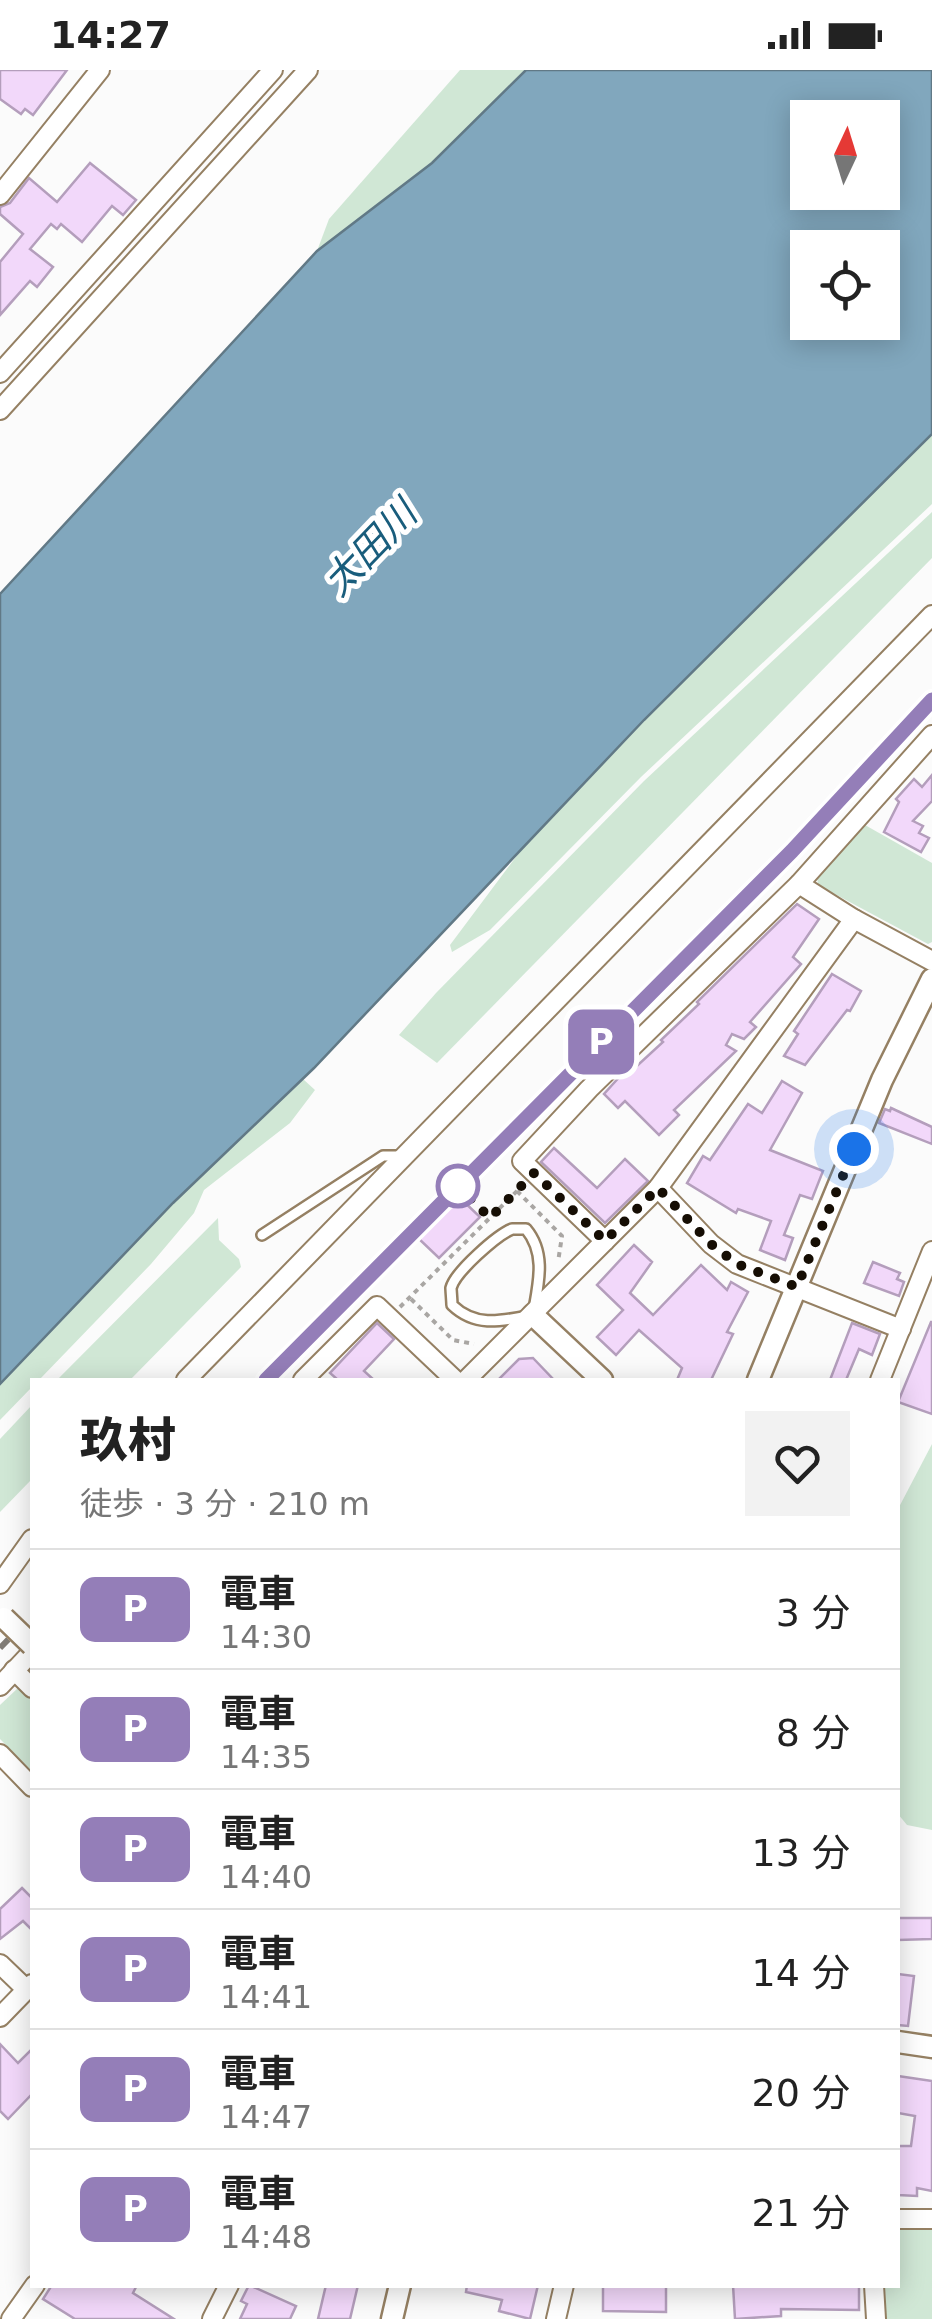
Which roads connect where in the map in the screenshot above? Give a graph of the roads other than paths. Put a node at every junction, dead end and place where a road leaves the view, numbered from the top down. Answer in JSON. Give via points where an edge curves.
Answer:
{"nodes":[{"id":1,"x":100,"y":70,"type":"edge"},
{"id":2,"x":273,"y":70,"type":"edge"},
{"id":3,"x":308,"y":70,"type":"edge"},
{"id":4,"x":0,"y":194,"type":"edge"},
{"id":5,"x":0,"y":372,"type":"edge"},
{"id":6,"x":0,"y":410,"type":"edge"},
{"id":7,"x":932,"y":615,"type":"edge"},
{"id":8,"x":932,"y":735,"type":"edge"},
{"id":9,"x":799,"y":884,"type":"junction"},
{"id":10,"x":854,"y":919,"type":"junction"},
{"id":11,"x":932,"y":961,"type":"edge"},
{"id":12,"x":932,"y":980,"type":"edge"},
{"id":13,"x":407,"y":1156,"type":"junction"},
{"id":14,"x":658,"y":1188,"type":"junction"},
{"id":15,"x":262,"y":1235,"type":"dead end"},
{"id":16,"x":605,"y":1241,"type":"junction"},
{"id":17,"x":932,"y":1250,"type":"edge"},
{"id":18,"x":797,"y":1287,"type":"junction"},
{"id":19,"x":532,"y":1315,"type":"junction"},
{"id":20,"x":901,"y":1329,"type":"junction"},
{"id":21,"x":188,"y":1378,"type":"edge"},
{"id":22,"x":305,"y":1378,"type":"edge"},
{"id":23,"x":454,"y":1378,"type":"edge"},
{"id":24,"x":468,"y":1378,"type":"edge"},
{"id":25,"x":600,"y":1378,"type":"edge"},
{"id":26,"x":759,"y":1378,"type":"edge"},
{"id":27,"x":881,"y":1378,"type":"edge"},
{"id":28,"x":30,"y":1542,"type":"edge"},
{"id":29,"x":0,"y":1584,"type":"edge"},
{"id":30,"x":2,"y":1616,"type":"edge"},
{"id":31,"x":30,"y":1647,"type":"edge"},
{"id":32,"x":30,"y":1651,"type":"edge"},
{"id":33,"x":14,"y":1670,"type":"junction"},
{"id":34,"x":0,"y":1686,"type":"edge"},
{"id":35,"x":30,"y":1686,"type":"edge"},
{"id":36,"x":0,"y":1754,"type":"edge"},
{"id":37,"x":30,"y":1785,"type":"edge"},
{"id":38,"x":0,"y":1964,"type":"edge"},
{"id":39,"x":30,"y":1988,"type":"edge"},
{"id":40,"x":0,"y":2017,"type":"edge"},
{"id":41,"x":900,"y":2042,"type":"edge"},
{"id":42,"x":932,"y":2047,"type":"edge"},
{"id":43,"x":900,"y":2218,"type":"edge"},
{"id":44,"x":932,"y":2219,"type":"edge"},
{"id":45,"x":34,"y":2288,"type":"edge"},
{"id":46,"x":228,"y":2288,"type":"edge"},
{"id":47,"x":399,"y":2288,"type":"edge"},
{"id":48,"x":563,"y":2288,"type":"edge"},
{"id":49,"x":874,"y":2288,"type":"edge"},
{"id":50,"x":11,"y":2319,"type":"edge"},
{"id":51,"x":212,"y":2319,"type":"edge"},
{"id":52,"x":392,"y":2319,"type":"edge"},
{"id":53,"x":556,"y":2319,"type":"edge"},
{"id":54,"x":876,"y":2319,"type":"edge"}],
"edges":[{"from":1,"to":4,"type":"street"},
{"from":2,"to":5,"type":"street"},
{"from":3,"to":6,"type":"street"},
{"from":7,"to":13,"type":"street"},
{"from":8,"to":9,"type":"street"},
{"from":9,"to":10,"type":"street"},
{"from":9,"to":16,"type":"street","via":[[522,1161]]},
{"from":10,"to":11,"type":"street"},
{"from":10,"to":14,"type":"street"},
{"from":12,"to":18,"type":"street","via":[[882,1080]]},
{"from":13,"to":15,"type":"lane","via":[[383,1156]]},
{"from":13,"to":21,"type":"street"},
{"from":14,"to":16,"type":"street"},
{"from":14,"to":18,"type":"street","via":[[737,1264]]},
{"from":16,"to":19,"type":"street"},
{"from":17,"to":20,"type":"street"},
{"from":18,"to":20,"type":"street"},
{"from":18,"to":26,"type":"street"},
{"from":19,"to":19,"type":"lane","via":[[499,1322],[465,1317],[452,1305],[456,1279],[512,1229],[526,1230],[537,1242]]},
{"from":19,"to":24,"type":"street"},
{"from":19,"to":25,"type":"street"},
{"from":20,"to":27,"type":"street"},
{"from":22,"to":23,"type":"street","via":[[377,1306]]},
{"from":28,"to":29,"type":"street"},
{"from":30,"to":31,"type":"street","bridge":true},
{"from":32,"to":33,"type":"street"},
{"from":33,"to":34,"type":"street"},
{"from":33,"to":35,"type":"street"},
{"from":36,"to":37,"type":"street"},
{"from":38,"to":39,"type":"street"},
{"from":39,"to":40,"type":"street"},
{"from":41,"to":42,"type":"street"},
{"from":43,"to":44,"type":"street"},
{"from":45,"to":50,"type":"street"},
{"from":46,"to":51,"type":"street"},
{"from":47,"to":52,"type":"street"},
{"from":48,"to":53,"type":"street"},
{"from":49,"to":54,"type":"street"}]}
